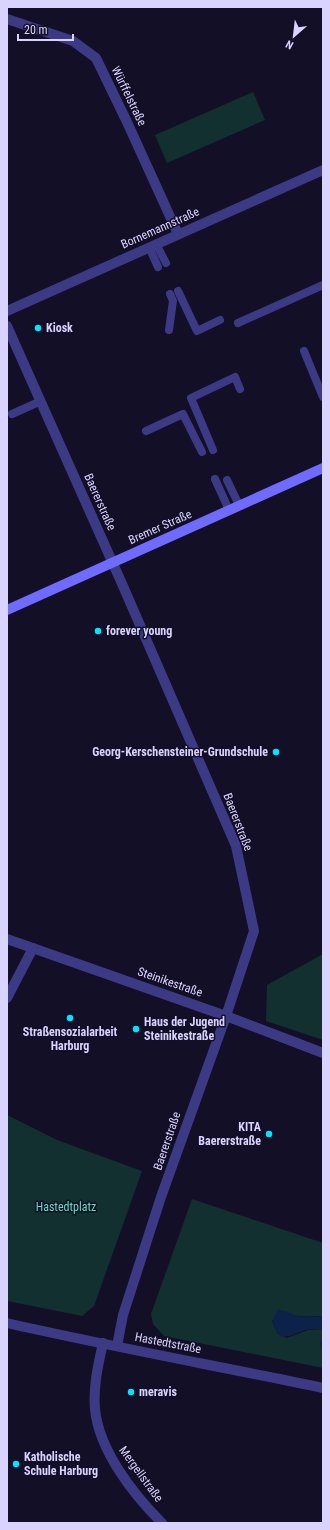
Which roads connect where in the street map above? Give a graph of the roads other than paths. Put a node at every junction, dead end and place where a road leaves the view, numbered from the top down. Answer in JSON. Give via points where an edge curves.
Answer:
{"nodes":[{"id":1,"x":7,"y":20,"type":"edge"},
{"id":2,"x":323,"y":170,"type":"edge"},
{"id":3,"x":178,"y":234,"type":"junction"},
{"id":4,"x":153,"y":246,"type":"junction"},
{"id":5,"x":162,"y":265,"type":"dead end"},
{"id":6,"x":323,"y":285,"type":"edge"},
{"id":7,"x":178,"y":291,"type":"dead end"},
{"id":8,"x":170,"y":294,"type":"dead end"},
{"id":9,"x":7,"y":311,"type":"edge"},
{"id":10,"x":220,"y":320,"type":"dead end"},
{"id":11,"x":238,"y":323,"type":"dead end"},
{"id":12,"x":7,"y":326,"type":"edge"},
{"id":13,"x":169,"y":330,"type":"dead end"},
{"id":14,"x":304,"y":351,"type":"dead end"},
{"id":15,"x":240,"y":389,"type":"dead end"},
{"id":16,"x":323,"y":397,"type":"edge"},
{"id":17,"x":41,"y":401,"type":"junction"},
{"id":18,"x":12,"y":414,"type":"dead end"},
{"id":19,"x":146,"y":431,"type":"dead end"},
{"id":20,"x":213,"y":450,"type":"dead end"},
{"id":21,"x":202,"y":452,"type":"dead end"},
{"id":22,"x":323,"y":468,"type":"edge"},
{"id":23,"x":216,"y":479,"type":"dead end"},
{"id":24,"x":228,"y":480,"type":"dead end"},
{"id":25,"x":239,"y":506,"type":"junction"},
{"id":26,"x":229,"y":510,"type":"junction"},
{"id":27,"x":113,"y":562,"type":"junction"},
{"id":28,"x":7,"y":610,"type":"edge"},
{"id":29,"x":7,"y":939,"type":"edge"},
{"id":30,"x":33,"y":948,"type":"junction"},
{"id":31,"x":7,"y":998,"type":"edge"},
{"id":32,"x":226,"y":1016,"type":"junction"},
{"id":33,"x":323,"y":1053,"type":"edge"},
{"id":34,"x":7,"y":1323,"type":"edge"},
{"id":35,"x":102,"y":1343,"type":"junction"},
{"id":36,"x":118,"y":1346,"type":"junction"},
{"id":37,"x":323,"y":1388,"type":"edge"},
{"id":38,"x":162,"y":1523,"type":"edge"}],
"edges":[{"from":1,"to":3,"type":"street","name":"Würffelstraße","via":[[73,42],[96,58]]},
{"from":2,"to":3,"type":"street","name":"Bornemannstraße"},
{"from":3,"to":4,"type":"street","name":"Bornemannstraße"},
{"from":4,"to":5,"type":"lane"},
{"from":4,"to":9,"type":"street","name":"Bornemannstraße"},
{"from":6,"to":11,"type":"lane"},
{"from":7,"to":10,"type":"lane","via":[[197,331]]},
{"from":8,"to":13,"type":"lane","via":[[173,301]]},
{"from":12,"to":17,"type":"street","name":"Baererstraße"},
{"from":14,"to":16,"type":"lane"},
{"from":15,"to":20,"type":"lane","via":[[235,378],[190,398]]},
{"from":17,"to":18,"type":"lane"},
{"from":17,"to":27,"type":"street","name":"Baererstraße"},
{"from":19,"to":21,"type":"lane","via":[[183,414]]},
{"from":22,"to":25,"type":"main road","name":"Bremer Straße"},
{"from":23,"to":26,"type":"lane"},
{"from":24,"to":25,"type":"lane"},
{"from":25,"to":26,"type":"main road","name":"Bremer Straße"},
{"from":26,"to":27,"type":"main road","name":"Bremer Straße"},
{"from":27,"to":28,"type":"main road","name":"Bremer Straße"},
{"from":27,"to":32,"type":"street","name":"Baererstraße","via":[[236,846],[254,931]]},
{"from":29,"to":30,"type":"street","name":"Steinikestraße"},
{"from":30,"to":31,"type":"street"},
{"from":30,"to":32,"type":"street","name":"Steinikestraße"},
{"from":32,"to":33,"type":"street","name":"Steinikestraße"},
{"from":32,"to":36,"type":"street","name":"Baererstraße","via":[[161,1197],[123,1315]]},
{"from":34,"to":35,"type":"street","name":"Hastedtstraße"},
{"from":35,"to":36,"type":"street","name":"Hastedtstraße"},
{"from":35,"to":38,"type":"street","name":"Mergellstraße","via":[[94,1395],[100,1430],[119,1470],[138,1498]]},
{"from":36,"to":37,"type":"street","name":"Hastedtstraße"}]}
